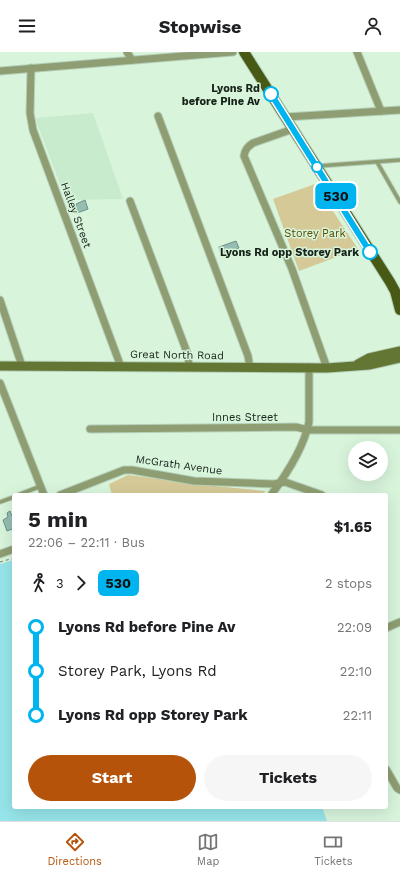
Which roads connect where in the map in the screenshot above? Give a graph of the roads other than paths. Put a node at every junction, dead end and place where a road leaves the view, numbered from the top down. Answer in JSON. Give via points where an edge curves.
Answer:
{"nodes":[{"id":1,"x":127,"y":52,"type":"edge"},
{"id":2,"x":233,"y":52,"type":"edge"},
{"id":3,"x":244,"y":52,"type":"edge"},
{"id":4,"x":357,"y":52,"type":"edge"},
{"id":5,"x":132,"y":60,"type":"junction"},
{"id":6,"x":30,"y":68,"type":"junction"},
{"id":7,"x":0,"y":71,"type":"edge"},
{"id":8,"x":400,"y":110,"type":"edge"},
{"id":9,"x":381,"y":111,"type":"junction"},
{"id":10,"x":158,"y":116,"type":"dead end"},
{"id":11,"x":286,"y":118,"type":"junction"},
{"id":12,"x":293,"y":129,"type":"junction"},
{"id":13,"x":400,"y":160,"type":"edge"},
{"id":14,"x":377,"y":162,"type":"junction"},
{"id":15,"x":317,"y":166,"type":"junction"},
{"id":16,"x":130,"y":201,"type":"dead end"},
{"id":17,"x":400,"y":202,"type":"edge"},
{"id":18,"x":398,"y":292,"type":"edge"},
{"id":19,"x":0,"y":300,"type":"edge"},
{"id":20,"x":400,"y":310,"type":"edge"},
{"id":21,"x":400,"y":351,"type":"edge"},
{"id":22,"x":400,"y":358,"type":"edge"},
{"id":23,"x":0,"y":366,"type":"edge"},
{"id":24,"x":22,"y":366,"type":"junction"},
{"id":25,"x":353,"y":366,"type":"junction"},
{"id":26,"x":121,"y":367,"type":"junction"},
{"id":27,"x":189,"y":367,"type":"junction"},
{"id":28,"x":309,"y":367,"type":"junction"},
{"id":29,"x":250,"y":368,"type":"junction"},
{"id":30,"x":327,"y":368,"type":"junction"},
{"id":31,"x":0,"y":383,"type":"edge"},
{"id":32,"x":90,"y":429,"type":"dead end"},
{"id":33,"x":308,"y":430,"type":"junction"},
{"id":34,"x":400,"y":430,"type":"edge"},
{"id":35,"x":280,"y":483,"type":"junction"},
{"id":36,"x":41,"y":486,"type":"junction"},
{"id":37,"x":23,"y":493,"type":"edge"},
{"id":38,"x":43,"y":493,"type":"edge"},
{"id":39,"x":65,"y":493,"type":"edge"},
{"id":40,"x":272,"y":493,"type":"edge"},
{"id":41,"x":316,"y":493,"type":"edge"},
{"id":42,"x":12,"y":498,"type":"edge"},
{"id":43,"x":0,"y":502,"type":"edge"},
{"id":44,"x":12,"y":551,"type":"edge"},
{"id":45,"x":0,"y":554,"type":"edge"},
{"id":46,"x":400,"y":622,"type":"edge"},
{"id":47,"x":388,"y":626,"type":"edge"},
{"id":48,"x":388,"y":772,"type":"edge"},
{"id":49,"x":400,"y":790,"type":"edge"}],
"edges":[{"from":1,"to":5,"type":"street"},
{"from":2,"to":5,"type":"street"},
{"from":3,"to":11,"type":"main road"},
{"from":4,"to":9,"type":"street"},
{"from":5,"to":6,"type":"street"},
{"from":6,"to":7,"type":"street"},
{"from":6,"to":26,"type":"street","name":"Halley Street","via":[[30,113],[33,130]]},
{"from":8,"to":9,"type":"street"},
{"from":9,"to":11,"type":"street"},
{"from":10,"to":29,"type":"street","via":[[248,356]]},
{"from":11,"to":12,"type":"main road"},
{"from":12,"to":15,"type":"main road"},
{"from":12,"to":30,"type":"street","via":[[253,143],[244,152],[244,156],[292,269]]},
{"from":13,"to":14,"type":"lane"},
{"from":14,"to":15,"type":"lane"},
{"from":14,"to":17,"type":"lane"},
{"from":15,"to":18,"type":"main road"},
{"from":16,"to":27,"type":"street","via":[[188,355]]},
{"from":18,"to":20,"type":"main road"},
{"from":19,"to":24,"type":"street"},
{"from":21,"to":25,"type":"main road","name":"Great North Road","via":[[369,358]]},
{"from":22,"to":25,"type":"main road","name":"Great North Road"},
{"from":23,"to":24,"type":"main road","name":"Great North Road"},
{"from":24,"to":26,"type":"main road","name":"Great North Road"},
{"from":25,"to":30,"type":"main road","name":"Great North Road"},
{"from":26,"to":27,"type":"main road","name":"Great North Road"},
{"from":27,"to":29,"type":"main road","name":"Great North Road"},
{"from":28,"to":29,"type":"main road","name":"Great North Road"},
{"from":28,"to":30,"type":"main road","name":"Great North Road"},
{"from":28,"to":33,"type":"street"},
{"from":31,"to":36,"type":"street"},
{"from":32,"to":33,"type":"street","name":"Innes Street","via":[[296,427]]},
{"from":33,"to":34,"type":"street","name":"Innes Street"},
{"from":33,"to":35,"type":"street"},
{"from":35,"to":39,"type":"street","name":"McGrath Avenue","via":[[194,481],[132,470],[118,472]]},
{"from":35,"to":40,"type":"street"},
{"from":35,"to":41,"type":"street","name":"McGrath Avenue","via":[[285,482]]},
{"from":36,"to":37,"type":"lane"},
{"from":36,"to":38,"type":"street"},
{"from":42,"to":43,"type":"lane"},
{"from":44,"to":45,"type":"street"},
{"from":46,"to":47,"type":"street"},
{"from":48,"to":49,"type":"street"}]}
